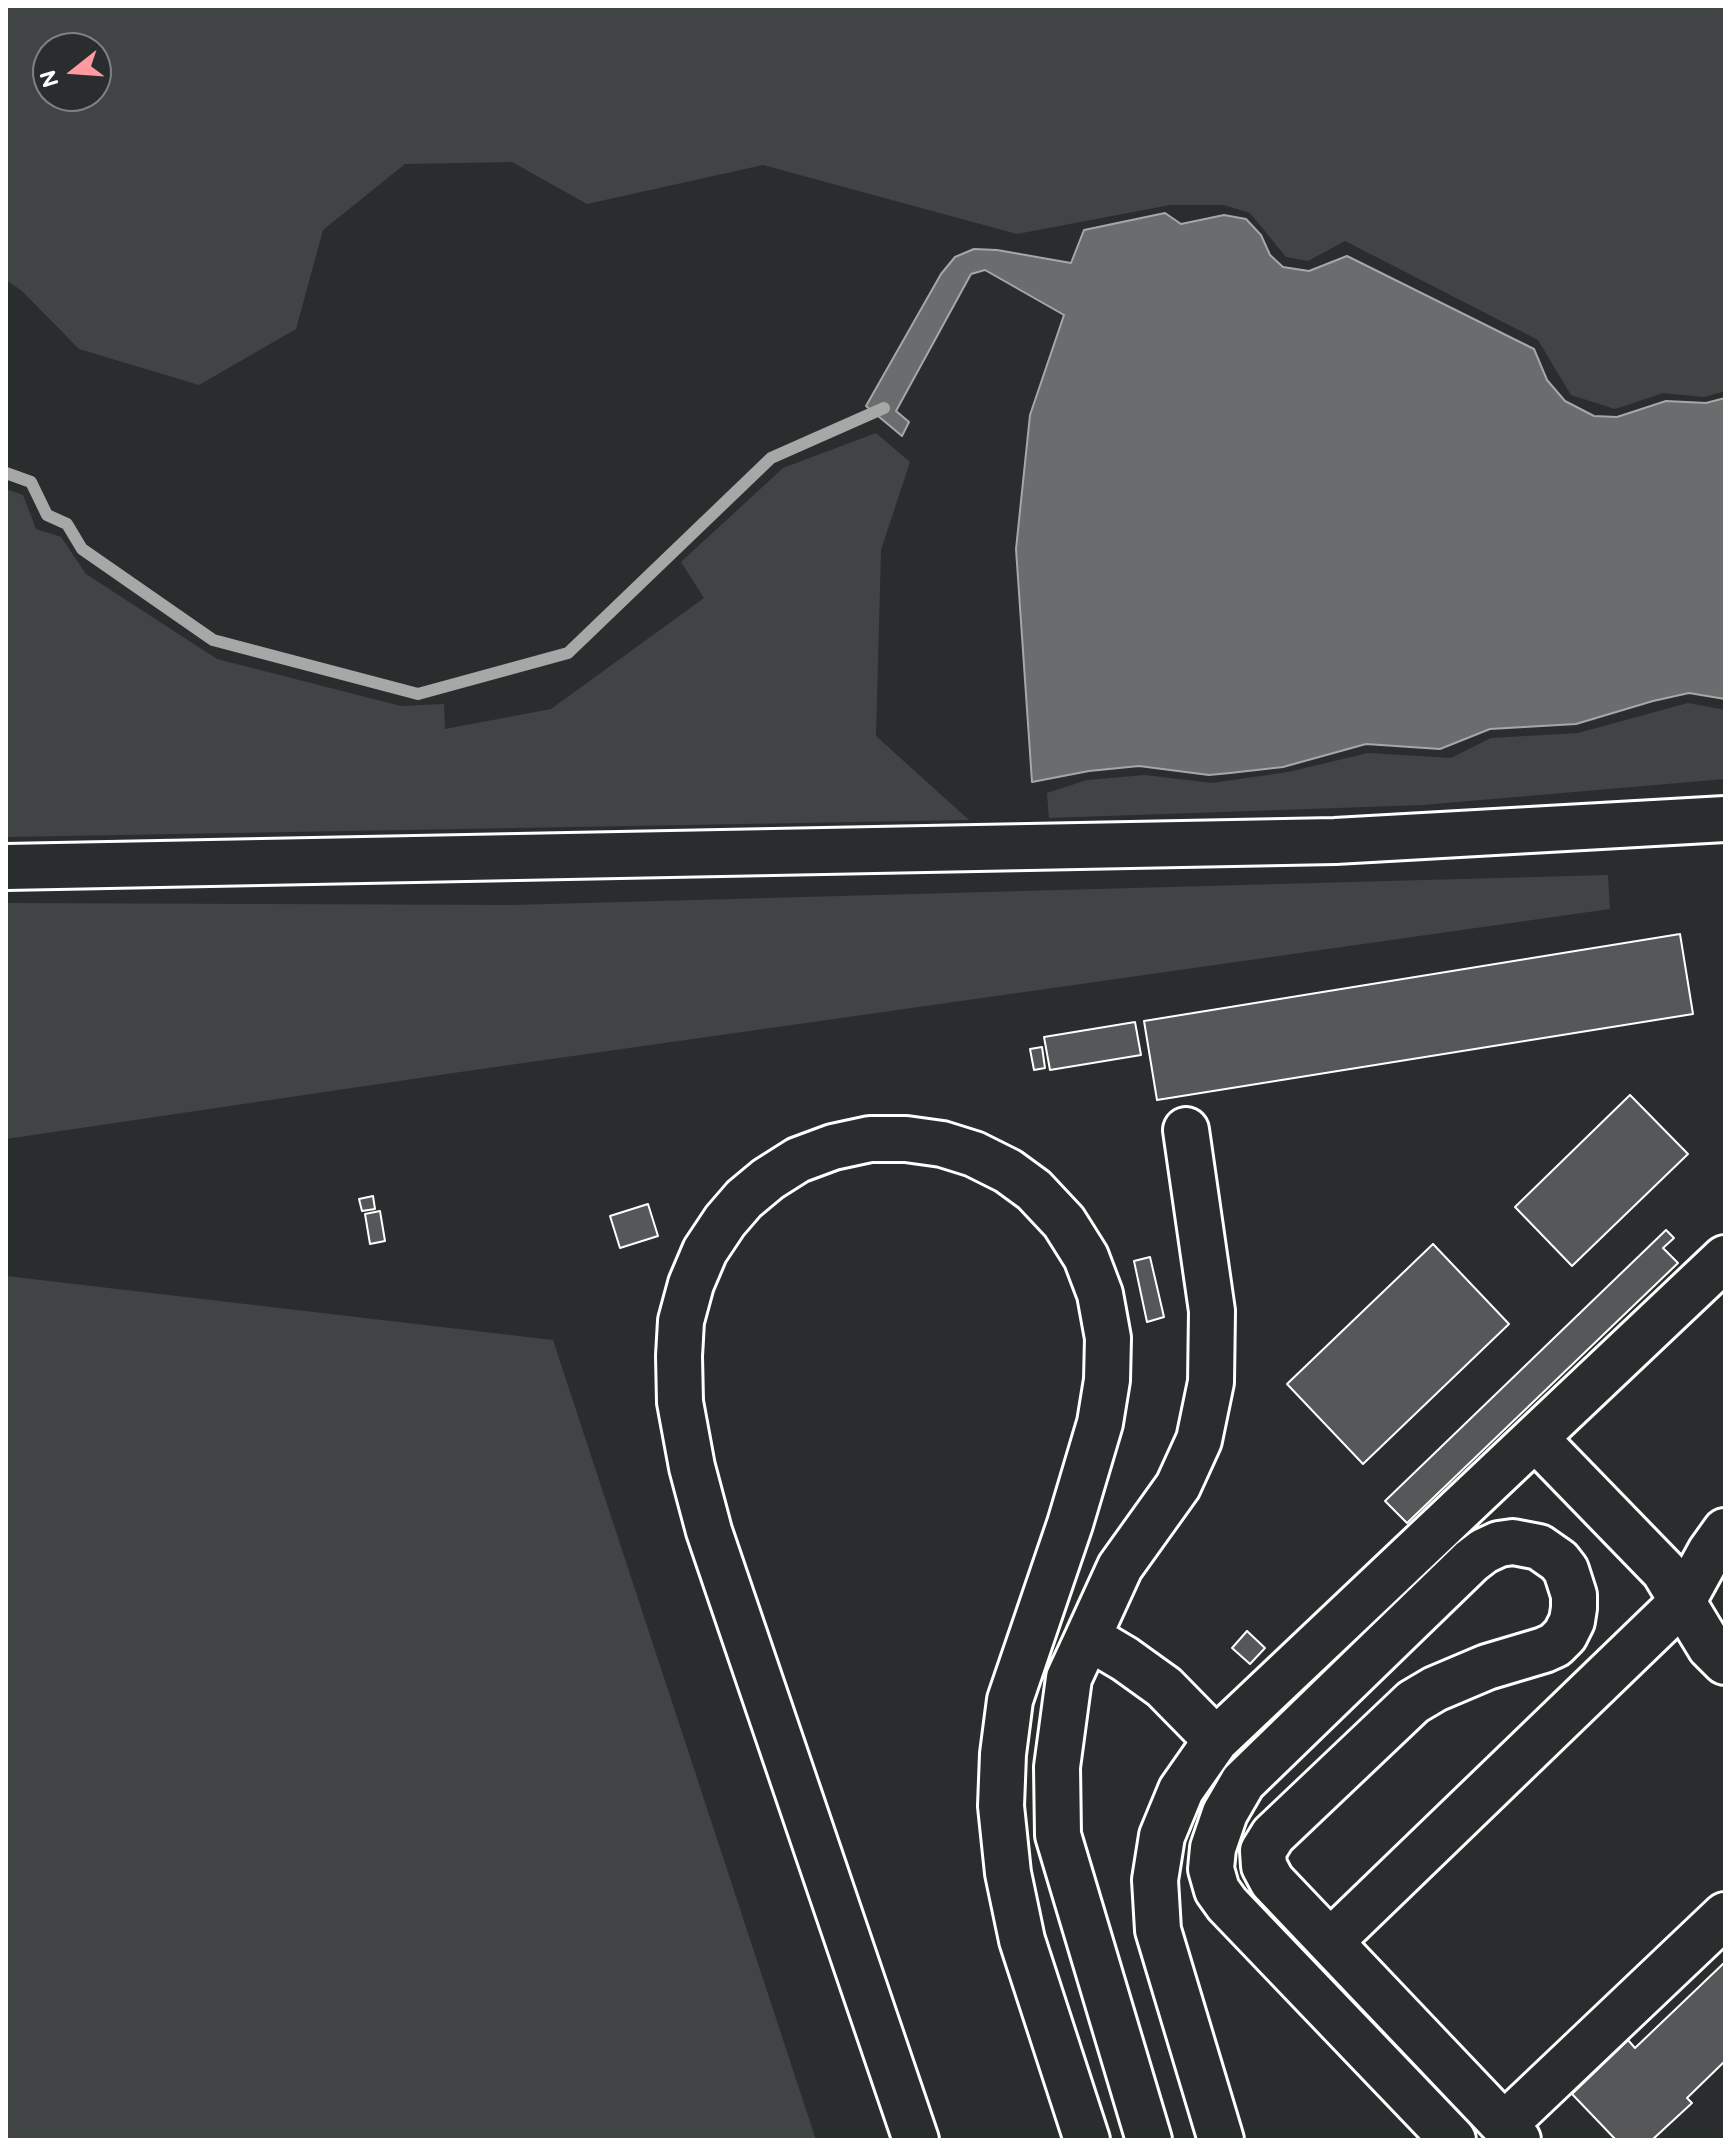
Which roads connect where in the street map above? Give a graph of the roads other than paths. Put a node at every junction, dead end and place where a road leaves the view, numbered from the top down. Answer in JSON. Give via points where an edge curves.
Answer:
{"nodes":[{"id":1,"x":1725,"y":819,"type":"edge"},
{"id":2,"x":6,"y":867,"type":"edge"},
{"id":3,"x":1186,"y":1130,"type":"dead end"},
{"id":4,"x":1725,"y":1258,"type":"edge"},
{"id":5,"x":1535,"y":1438,"type":"junction"},
{"id":6,"x":1725,"y":1531,"type":"edge"},
{"id":7,"x":1725,"y":1584,"type":"edge"},
{"id":8,"x":1683,"y":1601,"type":"junction"},
{"id":9,"x":1088,"y":1637,"type":"junction"},
{"id":10,"x":1725,"y":1662,"type":"edge"},
{"id":11,"x":1216,"y":1740,"type":"junction"},
{"id":12,"x":1725,"y":1915,"type":"edge"},
{"id":13,"x":1330,"y":1942,"type":"junction"},
{"id":14,"x":1511,"y":2132,"type":"edge"},
{"id":15,"x":916,"y":2140,"type":"edge"},
{"id":16,"x":1087,"y":2140,"type":"edge"},
{"id":17,"x":1149,"y":2140,"type":"edge"},
{"id":18,"x":1221,"y":2140,"type":"edge"},
{"id":19,"x":1453,"y":2140,"type":"edge"}],
"edges":[{"from":1,"to":2,"type":"street","via":[[1335,841]]},
{"from":3,"to":9,"type":"street","via":[[1212,1311],[1211,1382],[1199,1440],[1178,1486],[1120,1567]]},
{"from":4,"to":5,"type":"street"},
{"from":5,"to":8,"type":"street","via":[[1664,1571]]},
{"from":5,"to":11,"type":"street"},
{"from":6,"to":8,"type":"street"},
{"from":7,"to":8,"type":"street"},
{"from":8,"to":10,"type":"street"},
{"from":8,"to":13,"type":"street"},
{"from":9,"to":11,"type":"street","via":[[1164,1687]]},
{"from":9,"to":17,"type":"street","via":[[1069,1678],[1057,1767],[1058,1835]]},
{"from":11,"to":18,"type":"street","via":[[1181,1790],[1162,1836],[1155,1880],[1158,1930]]},
{"from":12,"to":14,"type":"street"},
{"from":13,"to":14,"type":"street"},
{"from":13,"to":19,"type":"street","via":[[1272,1881],[1263,1851],[1273,1835],[1413,1702],[1487,1667],[1544,1650],[1565,1635],[1574,1608],[1571,1582],[1559,1561],[1539,1547],[1499,1544],[1471,1561],[1243,1782],[1213,1848],[1211,1869],[1227,1904]]},
{"from":15,"to":16,"type":"street","via":[[709,1531],[680,1402],[681,1321],[705,1251],[725,1221],[744,1199],[798,1160],[870,1139],[942,1144],[1008,1171],[1064,1222],[1086,1257],[1100,1294],[1108,1338],[1100,1423],[1010,1700],[1001,1806],[1022,1940]]}]}
